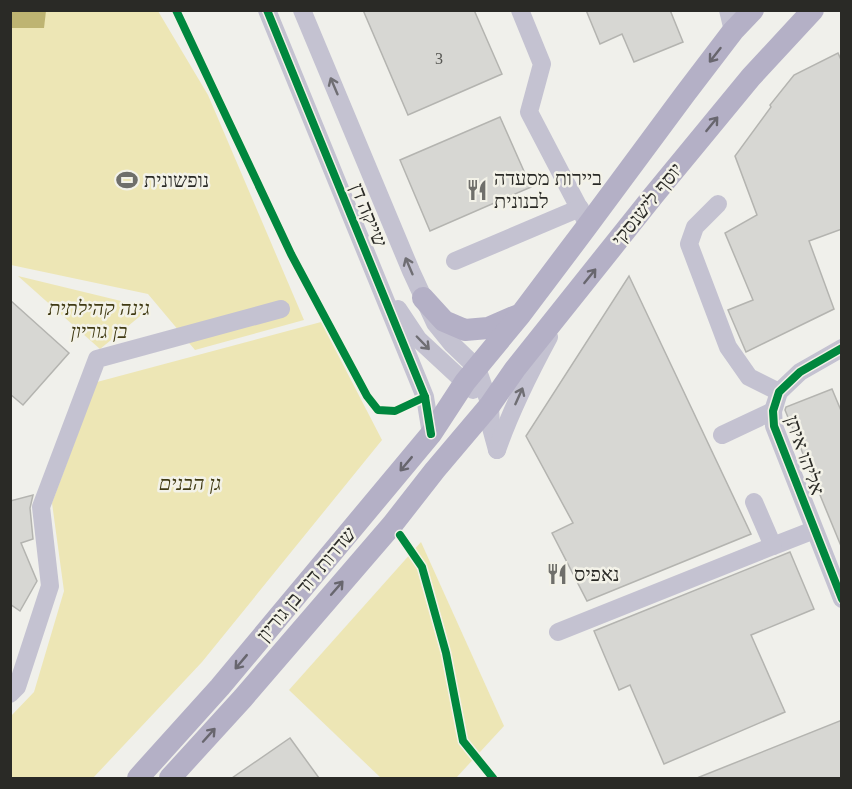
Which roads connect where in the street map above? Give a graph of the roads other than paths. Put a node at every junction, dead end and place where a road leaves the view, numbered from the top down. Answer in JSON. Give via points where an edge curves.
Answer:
{"nodes":[{"id":1,"x":267,"y":10,"type":"edge"},
{"id":2,"x":302,"y":10,"type":"edge"},
{"id":3,"x":520,"y":10,"type":"edge"},
{"id":4,"x":753,"y":10,"type":"edge"},
{"id":5,"x":813,"y":10,"type":"edge"},
{"id":6,"x":731,"y":21,"type":"edge"},
{"id":7,"x":718,"y":204,"type":"dead end"},
{"id":8,"x":584,"y":217,"type":"junction"},
{"id":9,"x":456,"y":261,"type":"dead end"},
{"id":10,"x":377,"y":278,"type":"junction"},
{"id":11,"x":423,"y":298,"type":"junction"},
{"id":12,"x":564,"y":308,"type":"junction"},
{"id":13,"x":280,"y":309,"type":"dead end"},
{"id":14,"x":521,"y":314,"type":"junction"},
{"id":15,"x":842,"y":348,"type":"edge"},
{"id":16,"x":471,"y":375,"type":"junction"},
{"id":17,"x":779,"y":392,"type":"junction"},
{"id":18,"x":489,"y":405,"type":"junction"},
{"id":19,"x":773,"y":411,"type":"junction"},
{"id":20,"x":431,"y":434,"type":"junction"},
{"id":21,"x":722,"y":435,"type":"dead end"},
{"id":22,"x":754,"y":502,"type":"dead end"},
{"id":23,"x":814,"y":530,"type":"junction"},
{"id":24,"x":772,"y":546,"type":"junction"},
{"id":25,"x":842,"y":599,"type":"edge"},
{"id":26,"x":558,"y":632,"type":"dead end"},
{"id":27,"x":10,"y":694,"type":"edge"},
{"id":28,"x":138,"y":778,"type":"edge"},
{"id":29,"x":170,"y":778,"type":"edge"}],
"edges":[{"from":1,"to":10,"type":"street","name":"שייקה דן"},
{"from":11,"to":2,"type":"street","name":"שייקה דן","one_way":true},
{"from":3,"to":8,"type":"street","via":[[542,64],[530,112]]},
{"from":4,"to":6,"type":"main road","name":"יוסף לישנסקי"},
{"from":12,"to":5,"type":"main road","name":"יוסף לישנסקי","one_way":true,"via":[[751,77]]},
{"from":6,"to":8,"type":"main road","name":"יוסף לישנסקי","one_way":true,"via":[[685,94]]},
{"from":7,"to":17,"type":"street","via":[[694,227],[689,244],[728,347],[749,377]]},
{"from":8,"to":9,"type":"street"},
{"from":8,"to":14,"type":"main road","name":"יוסף לישנסקי"},
{"from":10,"to":16,"type":"street","one_way":true,"via":[[418,339]]},
{"from":10,"to":20,"type":"street","name":"שייקה דן","via":[[425,397]]},
{"from":11,"to":14,"type":"main road","via":[[444,321],[465,330],[488,328]]},
{"from":11,"to":16,"type":"street","name":"שייקה דן","via":[[435,323]]},
{"from":12,"to":18,"type":"main road","name":"יוסף לישנסקי"},
{"from":18,"to":12,"type":"street","one_way":true,"via":[[497,450],[523,386]]},
{"from":13,"to":27,"type":"street","via":[[97,359],[41,507],[50,586],[17,687]]},
{"from":14,"to":16,"type":"main road","name":"יוסף לישנסקי"},
{"from":15,"to":17,"type":"street","name":"אליהו איתן","via":[[801,372]]},
{"from":16,"to":18,"type":"street"},
{"from":16,"to":20,"type":"main road","name":"שדרות דוד בן גוריון"},
{"from":17,"to":19,"type":"street","name":"אליהו איתן"},
{"from":29,"to":18,"type":"main road","name":"שדרות דוד בן גוריון","one_way":true,"via":[[392,525]]},
{"from":19,"to":21,"type":"street"},
{"from":19,"to":23,"type":"street","name":"אליהו איתן","via":[[774,426]]},
{"from":20,"to":28,"type":"main road","name":"שדרות דוד בן גוריון","one_way":true,"via":[[220,687]]},
{"from":22,"to":24,"type":"street"},
{"from":23,"to":24,"type":"street"},
{"from":23,"to":25,"type":"street","name":"אליהו איתן"},
{"from":24,"to":26,"type":"street"}]}
